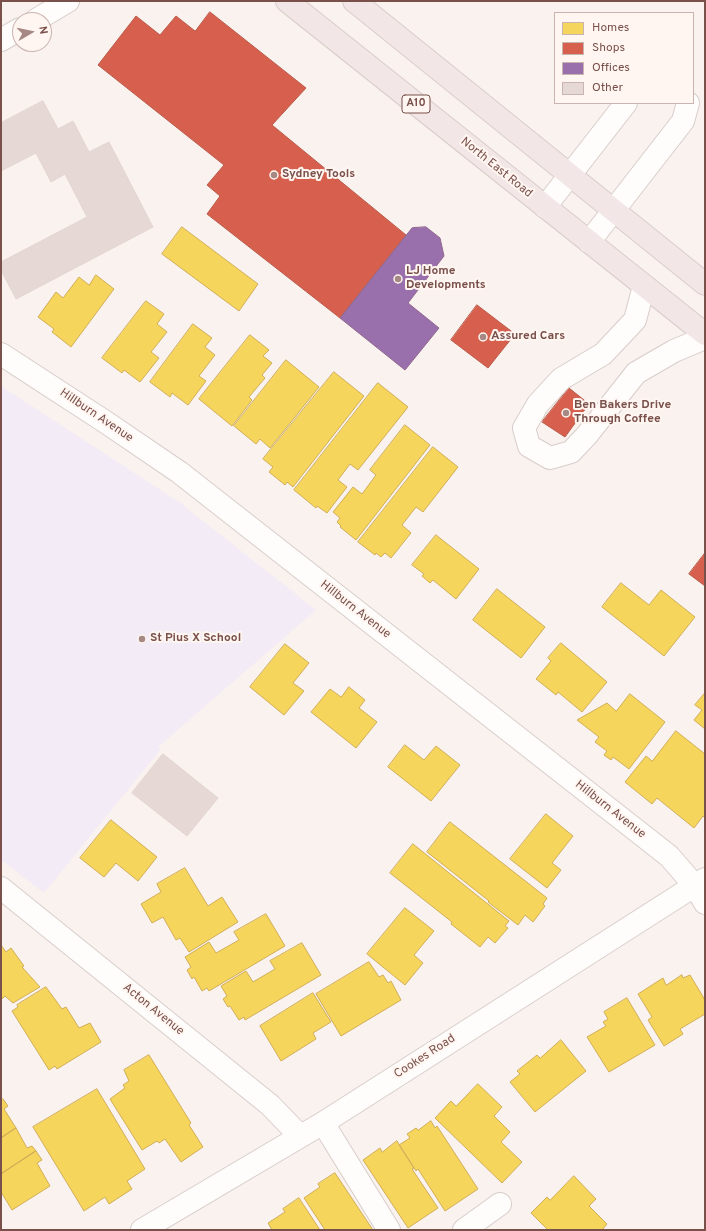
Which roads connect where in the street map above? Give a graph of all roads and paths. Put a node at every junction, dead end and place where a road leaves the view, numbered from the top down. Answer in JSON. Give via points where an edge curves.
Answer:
{"nodes":[{"id":1,"x":68,"y":1,"type":"edge"},
{"id":2,"x":287,"y":1,"type":"edge"},
{"id":3,"x":354,"y":1,"type":"edge"},
{"id":4,"x":49,"y":12,"type":"edge"},
{"id":5,"x":12,"y":34,"type":"edge"},
{"id":6,"x":1,"y":40,"type":"edge"},
{"id":7,"x":625,"y":104,"type":"edge"},
{"id":8,"x":688,"y":104,"type":"edge"},
{"id":9,"x":570,"y":176,"type":"junction"},
{"id":10,"x":546,"y":207,"type":"junction"},
{"id":11,"x":613,"y":210,"type":"junction"},
{"id":12,"x":589,"y":242,"type":"junction"},
{"id":13,"x":705,"y":284,"type":"edge"},
{"id":14,"x":644,"y":286,"type":"junction"},
{"id":15,"x":705,"y":334,"type":"edge"},
{"id":16,"x":705,"y":338,"type":"edge"},
{"id":17,"x":1,"y":354,"type":"edge"},
{"id":18,"x":1,"y":888,"type":"edge"},
{"id":19,"x":702,"y":889,"type":"edge"},
{"id":20,"x":323,"y":1123,"type":"junction"},
{"id":21,"x":300,"y":1136,"type":"junction"},
{"id":22,"x":500,"y":1204,"type":"dead end"},
{"id":23,"x":154,"y":1227,"type":"edge"},
{"id":24,"x":389,"y":1230,"type":"edge"},
{"id":25,"x":464,"y":1230,"type":"edge"}],
"edges":[{"from":1,"to":4,"type":"street"},
{"from":2,"to":10,"type":"highway","name":"North East Road","number":"A10"},
{"from":3,"to":9,"type":"highway"},
{"from":5,"to":6,"type":"street"},
{"from":7,"to":9,"type":"street"},
{"from":8,"to":11,"type":"street","via":[[683,121]]},
{"from":9,"to":10,"type":"street"},
{"from":9,"to":11,"type":"highway"},
{"from":10,"to":12,"type":"highway","name":"North East Road","number":"A10"},
{"from":11,"to":12,"type":"street"},
{"from":11,"to":13,"type":"highway"},
{"from":12,"to":14,"type":"highway","name":"North East Road","number":"A10"},
{"from":14,"to":15,"type":"highway","name":"North East Road","number":"A10"},
{"from":14,"to":16,"type":"street","via":[[635,320],[603,354],[560,379],[538,404],[524,428],[529,446],[550,458],[571,452],[636,372],[674,351]]},
{"from":17,"to":19,"type":"street","name":"Hillburn Avenue","via":[[179,472],[669,856]]},
{"from":18,"to":21,"type":"street","name":"Acton Avenue","via":[[270,1105]]},
{"from":19,"to":20,"type":"street","name":"Cookes Road"},
{"from":20,"to":21,"type":"street","name":"Cookes Road"},
{"from":20,"to":24,"type":"street"},
{"from":21,"to":23,"type":"street","name":"Cookes Road"},
{"from":22,"to":25,"type":"street"}]}
